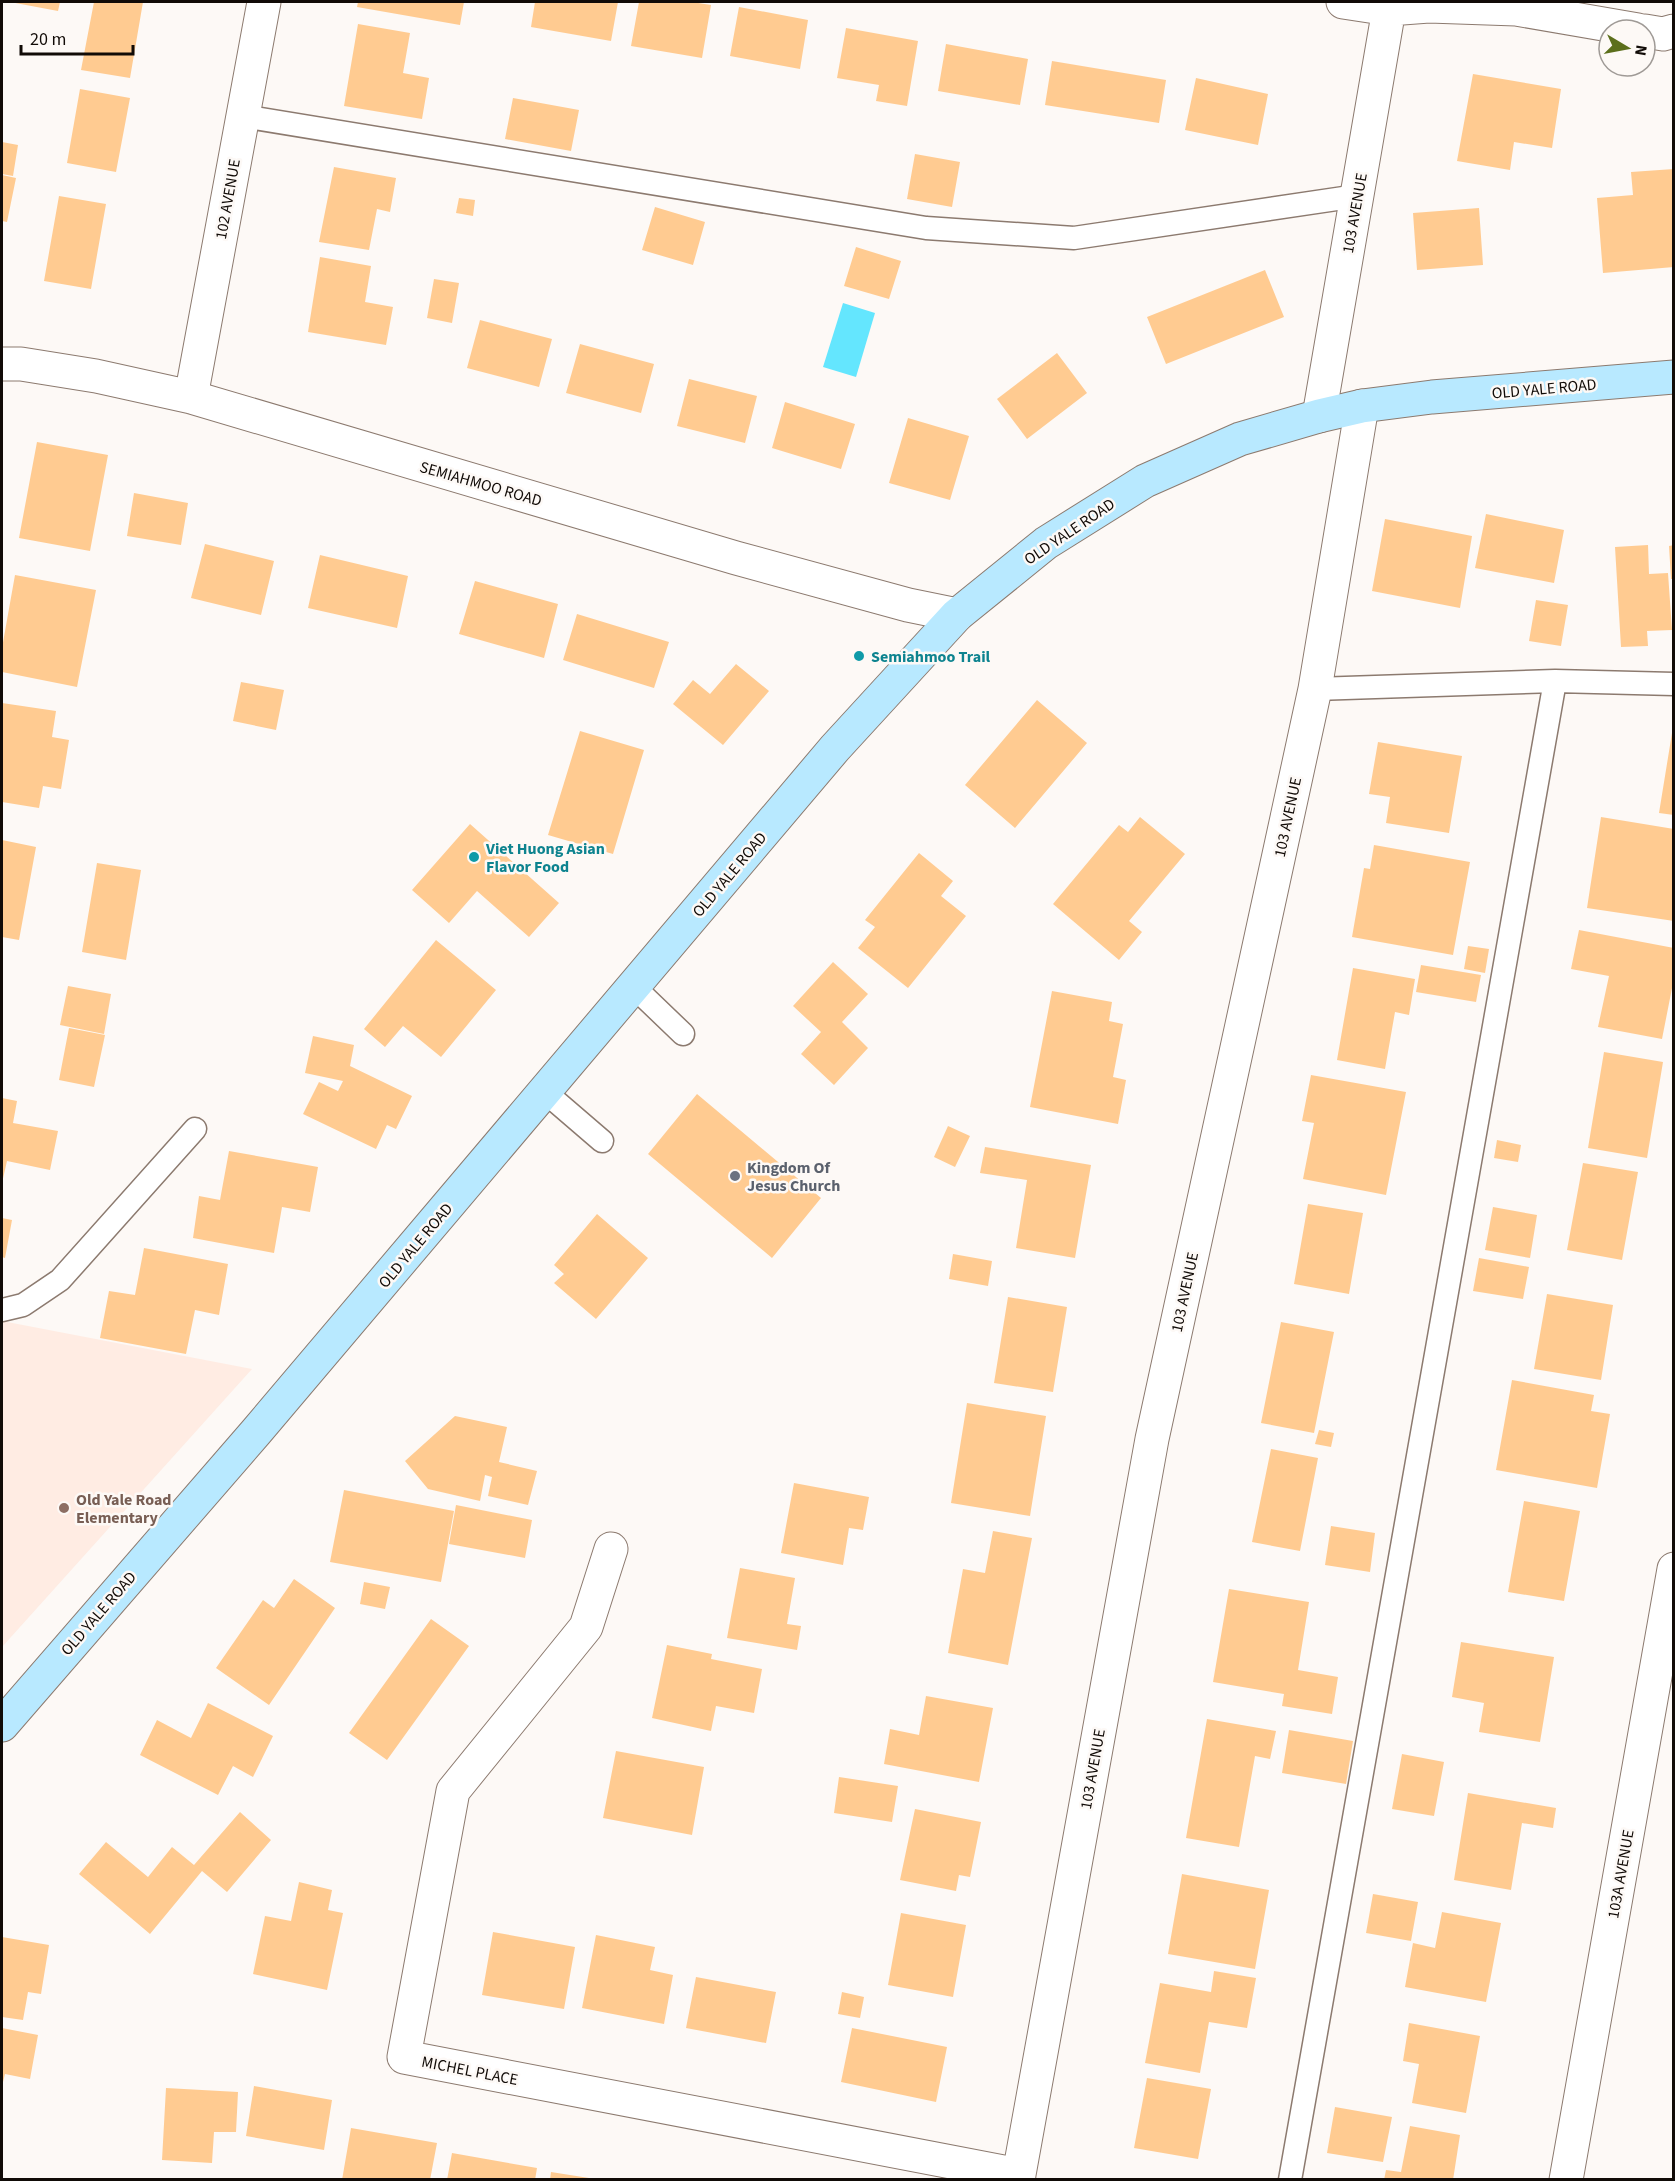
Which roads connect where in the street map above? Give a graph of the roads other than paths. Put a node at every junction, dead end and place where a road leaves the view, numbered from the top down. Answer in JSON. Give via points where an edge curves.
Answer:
{"nodes":[{"id":1,"x":264,"y":2,"type":"edge"},
{"id":2,"x":1343,"y":2,"type":"edge"},
{"id":3,"x":1389,"y":9,"type":"junction"},
{"id":4,"x":1597,"y":23,"type":"edge"},
{"id":5,"x":1674,"y":30,"type":"edge"},
{"id":6,"x":1657,"y":33,"type":"edge"},
{"id":7,"x":243,"y":116,"type":"junction"},
{"id":8,"x":1357,"y":196,"type":"junction"},
{"id":9,"x":2,"y":364,"type":"edge"},
{"id":10,"x":1674,"y":377,"type":"edge"},
{"id":11,"x":191,"y":397,"type":"junction"},
{"id":12,"x":1362,"y":406,"type":"junction"},
{"id":13,"x":1319,"y":416,"type":"junction"},
{"id":14,"x":957,"y":615,"type":"junction"},
{"id":15,"x":1555,"y":681,"type":"junction"},
{"id":16,"x":1674,"y":684,"type":"edge"},
{"id":17,"x":1315,"y":689,"type":"junction"},
{"id":18,"x":633,"y":986,"type":"junction"},
{"id":19,"x":683,"y":1034,"type":"dead end"},
{"id":20,"x":545,"y":1092,"type":"junction"},
{"id":21,"x":195,"y":1129,"type":"dead end"},
{"id":22,"x":602,"y":1141,"type":"dead end"},
{"id":23,"x":2,"y":1310,"type":"edge"},
{"id":24,"x":611,"y":1549,"type":"dead end"},
{"id":25,"x":1674,"y":1569,"type":"edge"},
{"id":26,"x":2,"y":1725,"type":"edge"},
{"id":27,"x":1018,"y":2177,"type":"edge"},
{"id":28,"x":1290,"y":2180,"type":"edge"},
{"id":29,"x":1566,"y":2180,"type":"edge"}],
"edges":[{"from":1,"to":7,"type":"street","name":"102 AVENUE"},
{"from":2,"to":3,"type":"street"},
{"from":3,"to":4,"type":"street","via":[[1516,9]]},
{"from":3,"to":8,"type":"street","name":"103 AVENUE"},
{"from":5,"to":6,"type":"street"},
{"from":7,"to":8,"type":"lane","via":[[926,228],[1063,238]]},
{"from":7,"to":11,"type":"street","name":"102 AVENUE"},
{"from":8,"to":13,"type":"street","name":"103 AVENUE"},
{"from":9,"to":11,"type":"street","name":"SEMIAHMOO ROAD","via":[[96,376]]},
{"from":10,"to":12,"type":"main road","name":"OLD YALE ROAD"},
{"from":11,"to":14,"type":"street","name":"SEMIAHMOO ROAD","via":[[736,558]]},
{"from":12,"to":13,"type":"main road","name":"OLD YALE ROAD"},
{"from":12,"to":17,"type":"street","name":"103 AVENUE"},
{"from":13,"to":14,"type":"main road","name":"OLD YALE ROAD","via":[[1240,439],[1145,481],[1046,543]]},
{"from":14,"to":18,"type":"main road","name":"OLD YALE ROAD","via":[[835,748]]},
{"from":15,"to":16,"type":"lane"},
{"from":15,"to":17,"type":"lane"},
{"from":15,"to":28,"type":"lane"},
{"from":17,"to":27,"type":"street","name":"103 AVENUE","via":[[1152,1439]]},
{"from":18,"to":19,"type":"lane"},
{"from":18,"to":20,"type":"main road","name":"OLD YALE ROAD"},
{"from":20,"to":22,"type":"lane"},
{"from":20,"to":26,"type":"main road","name":"OLD YALE ROAD"},
{"from":21,"to":23,"type":"lane","via":[[60,1280],[23,1305]]},
{"from":24,"to":27,"type":"street","name":"MICHEL PLACE","via":[[586,1627],[453,1791],[404,2057]]},
{"from":25,"to":29,"type":"street","name":"103A AVENUE"}]}
